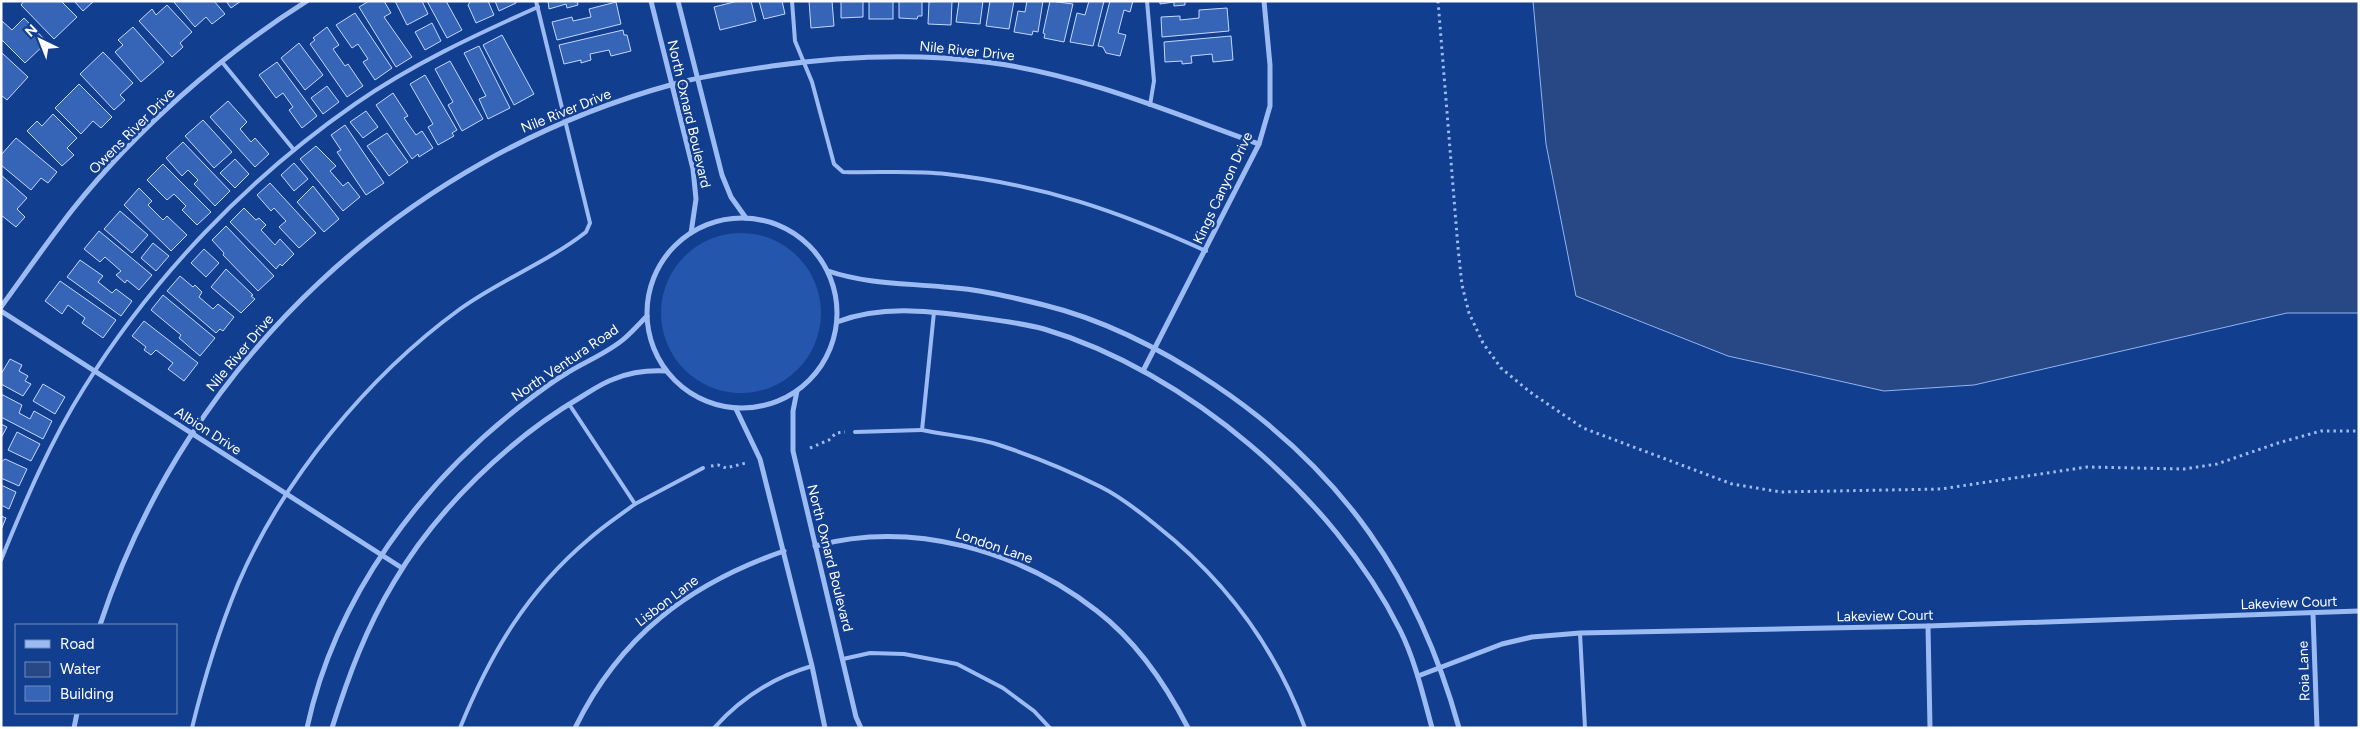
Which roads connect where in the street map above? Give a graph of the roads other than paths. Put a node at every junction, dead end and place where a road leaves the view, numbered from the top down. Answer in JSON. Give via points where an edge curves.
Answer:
{"nodes":[{"id":1,"x":307,"y":1,"type":"edge"},
{"id":2,"x":536,"y":1,"type":"edge"},
{"id":3,"x":650,"y":1,"type":"edge"},
{"id":4,"x":678,"y":1,"type":"edge"},
{"id":5,"x":792,"y":1,"type":"edge"},
{"id":6,"x":1147,"y":1,"type":"edge"},
{"id":7,"x":1264,"y":1,"type":"edge"},
{"id":8,"x":538,"y":8,"type":"junction"},
{"id":9,"x":222,"y":62,"type":"junction"},
{"id":10,"x":804,"y":62,"type":"junction"},
{"id":11,"x":696,"y":78,"type":"junction"},
{"id":12,"x":671,"y":84,"type":"junction"},
{"id":13,"x":1150,"y":105,"type":"junction"},
{"id":14,"x":565,"y":122,"type":"junction"},
{"id":15,"x":1259,"y":144,"type":"junction"},
{"id":16,"x":294,"y":150,"type":"junction"},
{"id":17,"x":746,"y":218,"type":"junction"},
{"id":18,"x":691,"y":233,"type":"junction"},
{"id":19,"x":1206,"y":251,"type":"junction"},
{"id":20,"x":828,"y":270,"type":"junction"},
{"id":21,"x":1,"y":307,"type":"edge"},
{"id":22,"x":1,"y":311,"type":"edge"},
{"id":23,"x":934,"y":312,"type":"junction"},
{"id":24,"x":646,"y":316,"type":"junction"},
{"id":25,"x":837,"y":322,"type":"junction"},
{"id":26,"x":1155,"y":348,"type":"junction"},
{"id":27,"x":95,"y":371,"type":"junction"},
{"id":28,"x":666,"y":371,"type":"junction"},
{"id":29,"x":1143,"y":371,"type":"junction"},
{"id":30,"x":797,"y":391,"type":"junction"},
{"id":31,"x":569,"y":404,"type":"junction"},
{"id":32,"x":736,"y":409,"type":"junction"},
{"id":33,"x":922,"y":430,"type":"junction"},
{"id":34,"x":855,"y":432,"type":"road end"},
{"id":35,"x":192,"y":433,"type":"junction"},
{"id":36,"x":703,"y":468,"type":"road end"},
{"id":37,"x":286,"y":495,"type":"junction"},
{"id":38,"x":634,"y":504,"type":"junction"},
{"id":39,"x":815,"y":546,"type":"junction"},
{"id":40,"x":784,"y":551,"type":"junction"},
{"id":41,"x":381,"y":555,"type":"junction"},
{"id":42,"x":1,"y":560,"type":"edge"},
{"id":43,"x":402,"y":568,"type":"junction"},
{"id":44,"x":2359,"y":611,"type":"edge"},
{"id":45,"x":2313,"y":614,"type":"junction"},
{"id":46,"x":100,"y":624,"type":"edge"},
{"id":47,"x":1928,"y":626,"type":"junction"},
{"id":48,"x":1580,"y":633,"type":"junction"},
{"id":49,"x":843,"y":659,"type":"junction"},
{"id":50,"x":812,"y":666,"type":"junction"},
{"id":51,"x":1440,"y":667,"type":"junction"},
{"id":52,"x":1418,"y":676,"type":"junction"},
{"id":53,"x":77,"y":714,"type":"edge"},
{"id":54,"x":74,"y":728,"type":"edge"},
{"id":55,"x":192,"y":728,"type":"edge"},
{"id":56,"x":307,"y":728,"type":"edge"},
{"id":57,"x":332,"y":728,"type":"edge"},
{"id":58,"x":460,"y":728,"type":"edge"},
{"id":59,"x":575,"y":728,"type":"edge"},
{"id":60,"x":714,"y":728,"type":"edge"},
{"id":61,"x":825,"y":728,"type":"edge"},
{"id":62,"x":861,"y":728,"type":"edge"},
{"id":63,"x":1050,"y":728,"type":"edge"},
{"id":64,"x":1188,"y":728,"type":"edge"},
{"id":65,"x":1305,"y":728,"type":"edge"},
{"id":66,"x":1432,"y":728,"type":"edge"},
{"id":67,"x":1459,"y":728,"type":"edge"},
{"id":68,"x":1585,"y":728,"type":"edge"},
{"id":69,"x":1930,"y":728,"type":"edge"},
{"id":70,"x":2316,"y":728,"type":"edge"}],
"edges":[{"from":1,"to":9,"type":"street","name":"Owens River Drive"},
{"from":2,"to":8,"type":"lane"},
{"from":3,"to":12,"type":"street","name":"North Oxnard Boulevard"},
{"from":4,"to":11,"type":"street","name":"North Oxnard Boulevard"},
{"from":5,"to":10,"type":"lane","via":[[795,41]]},
{"from":6,"to":13,"type":"lane","via":[[1154,81]]},
{"from":7,"to":15,"type":"street","name":"Kings Canyon Drive","via":[[1270,106]]},
{"from":8,"to":14,"type":"lane"},
{"from":8,"to":16,"type":"lane","via":[[484,31],[416,67],[355,104]]},
{"from":9,"to":16,"type":"lane"},
{"from":9,"to":21,"type":"street","name":"Owens River Drive","via":[[116,160],[74,208]]},
{"from":10,"to":11,"type":"street","name":"Nile River Drive"},
{"from":10,"to":13,"type":"street","name":"Nile River Drive","via":[[884,56],[987,62],[1069,77]]},
{"from":10,"to":19,"type":"lane","via":[[834,164],[843,172],[944,174],[1018,184],[1142,222]]},
{"from":11,"to":12,"type":"street","name":"Nile River Drive"},
{"from":11,"to":17,"type":"street","name":"North Oxnard Boulevard","via":[[722,175],[731,197]]},
{"from":12,"to":14,"type":"street","name":"Nile River Drive"},
{"from":12,"to":18,"type":"street","name":"North Oxnard Boulevard","via":[[694,175],[696,199]]},
{"from":13,"to":15,"type":"street","name":"Nile River Drive"},
{"from":14,"to":35,"type":"street","name":"Nile River Drive","via":[[504,149],[376,232],[312,289],[256,347]]},
{"from":14,"to":37,"type":"lane","via":[[590,223],[586,232],[460,309],[411,350],[327,438]]},
{"from":15,"to":19,"type":"street","name":"Kings Canyon Drive"},
{"from":16,"to":27,"type":"lane","via":[[256,182],[194,244],[145,301]]},
{"from":17,"to":18,"type":"street","via":[[709,224]]},
{"from":17,"to":20,"type":"street","via":[[771,222],[794,233],[814,250]]},
{"from":18,"to":24,"type":"street","via":[[667,255],[655,276]]},
{"from":19,"to":26,"type":"street","name":"Kings Canyon Drive"},
{"from":20,"to":25,"type":"street","via":[[836,296]]},
{"from":20,"to":26,"type":"street","via":[[863,281],[947,287],[1010,297],[1110,328]]},
{"from":22,"to":27,"type":"street","name":"Albion Drive"},
{"from":23,"to":25,"type":"street","via":[[885,311],[860,314]]},
{"from":23,"to":29,"type":"street","via":[[1043,329],[1088,345]]},
{"from":23,"to":33,"type":"lane"},
{"from":24,"to":28,"type":"street","via":[[649,335]]},
{"from":24,"to":41,"type":"street","name":"North Ventura Road","via":[[625,338],[543,389],[483,437],[444,475]]},
{"from":25,"to":30,"type":"street","via":[[830,349],[817,372]]},
{"from":26,"to":29,"type":"street","name":"Kings Canyon Drive"},
{"from":26,"to":51,"type":"street","via":[[1244,404],[1282,434],[1324,477],[1364,525],[1392,566]]},
{"from":27,"to":35,"type":"street","name":"Albion Drive"},
{"from":27,"to":42,"type":"lane","via":[[48,452]]},
{"from":28,"to":31,"type":"street","via":[[637,372],[613,379]]},
{"from":28,"to":32,"type":"street","via":[[685,390],[709,402]]},
{"from":29,"to":52,"type":"street","via":[[1179,392],[1256,448],[1304,496],[1364,571],[1400,630]]},
{"from":30,"to":32,"type":"street","via":[[776,402]]},
{"from":30,"to":39,"type":"street","name":"North Oxnard Boulevard","via":[[793,411],[793,451]]},
{"from":31,"to":38,"type":"lane"},
{"from":31,"to":43,"type":"street","via":[[532,430],[476,479]]},
{"from":32,"to":40,"type":"street","via":[[760,459]]},
{"from":33,"to":34,"type":"lane"},
{"from":33,"to":65,"type":"lane","via":[[994,444],[1052,464],[1103,488],[1140,512],[1188,550],[1233,599],[1271,653]]},
{"from":35,"to":37,"type":"street","name":"Albion Drive"},
{"from":35,"to":46,"type":"street","name":"Nile River Drive","via":[[154,496]]},
{"from":36,"to":38,"type":"lane"},
{"from":37,"to":41,"type":"street","name":"Albion Drive"},
{"from":37,"to":55,"type":"lane","via":[[239,583],[203,682]]},
{"from":38,"to":58,"type":"lane","via":[[589,538],[548,578],[518,616],[480,679]]},
{"from":39,"to":49,"type":"street","name":"North Oxnard Boulevard"},
{"from":39,"to":64,"type":"street","name":"London Lane","via":[[841,539],[882,535],[947,542],[1019,564],[1059,584],[1099,612],[1132,645],[1170,694]]},
{"from":40,"to":50,"type":"street"},
{"from":40,"to":59,"type":"street","name":"Lisbon Lane","via":[[714,580],[650,625],[615,662],[588,701]]},
{"from":41,"to":43,"type":"street","name":"Albion Drive"},
{"from":41,"to":56,"type":"street","name":"North Ventura Road","via":[[329,657]]},
{"from":43,"to":57,"type":"street","via":[[363,640],[348,675]]},
{"from":44,"to":45,"type":"street","name":"Lakeview Court"},
{"from":45,"to":47,"type":"street","name":"Lakeview Court"},
{"from":45,"to":70,"type":"street","name":"Roia Lane"},
{"from":47,"to":48,"type":"street","name":"Lakeview Court"},
{"from":47,"to":69,"type":"street"},
{"from":48,"to":51,"type":"street","name":"Lakeview Court","via":[[1532,637],[1502,644]]},
{"from":48,"to":68,"type":"lane"},
{"from":49,"to":62,"type":"street","name":"North Oxnard Boulevard"},
{"from":49,"to":63,"type":"lane","via":[[870,653],[904,654],[957,664],[1003,688],[1034,711]]},
{"from":50,"to":60,"type":"lane","via":[[787,673],[757,690]]},
{"from":50,"to":61,"type":"street"},
{"from":51,"to":52,"type":"street","name":"Lakeview Court"},
{"from":51,"to":67,"type":"street"},
{"from":52,"to":66,"type":"street"},
{"from":53,"to":54,"type":"street"}]}
